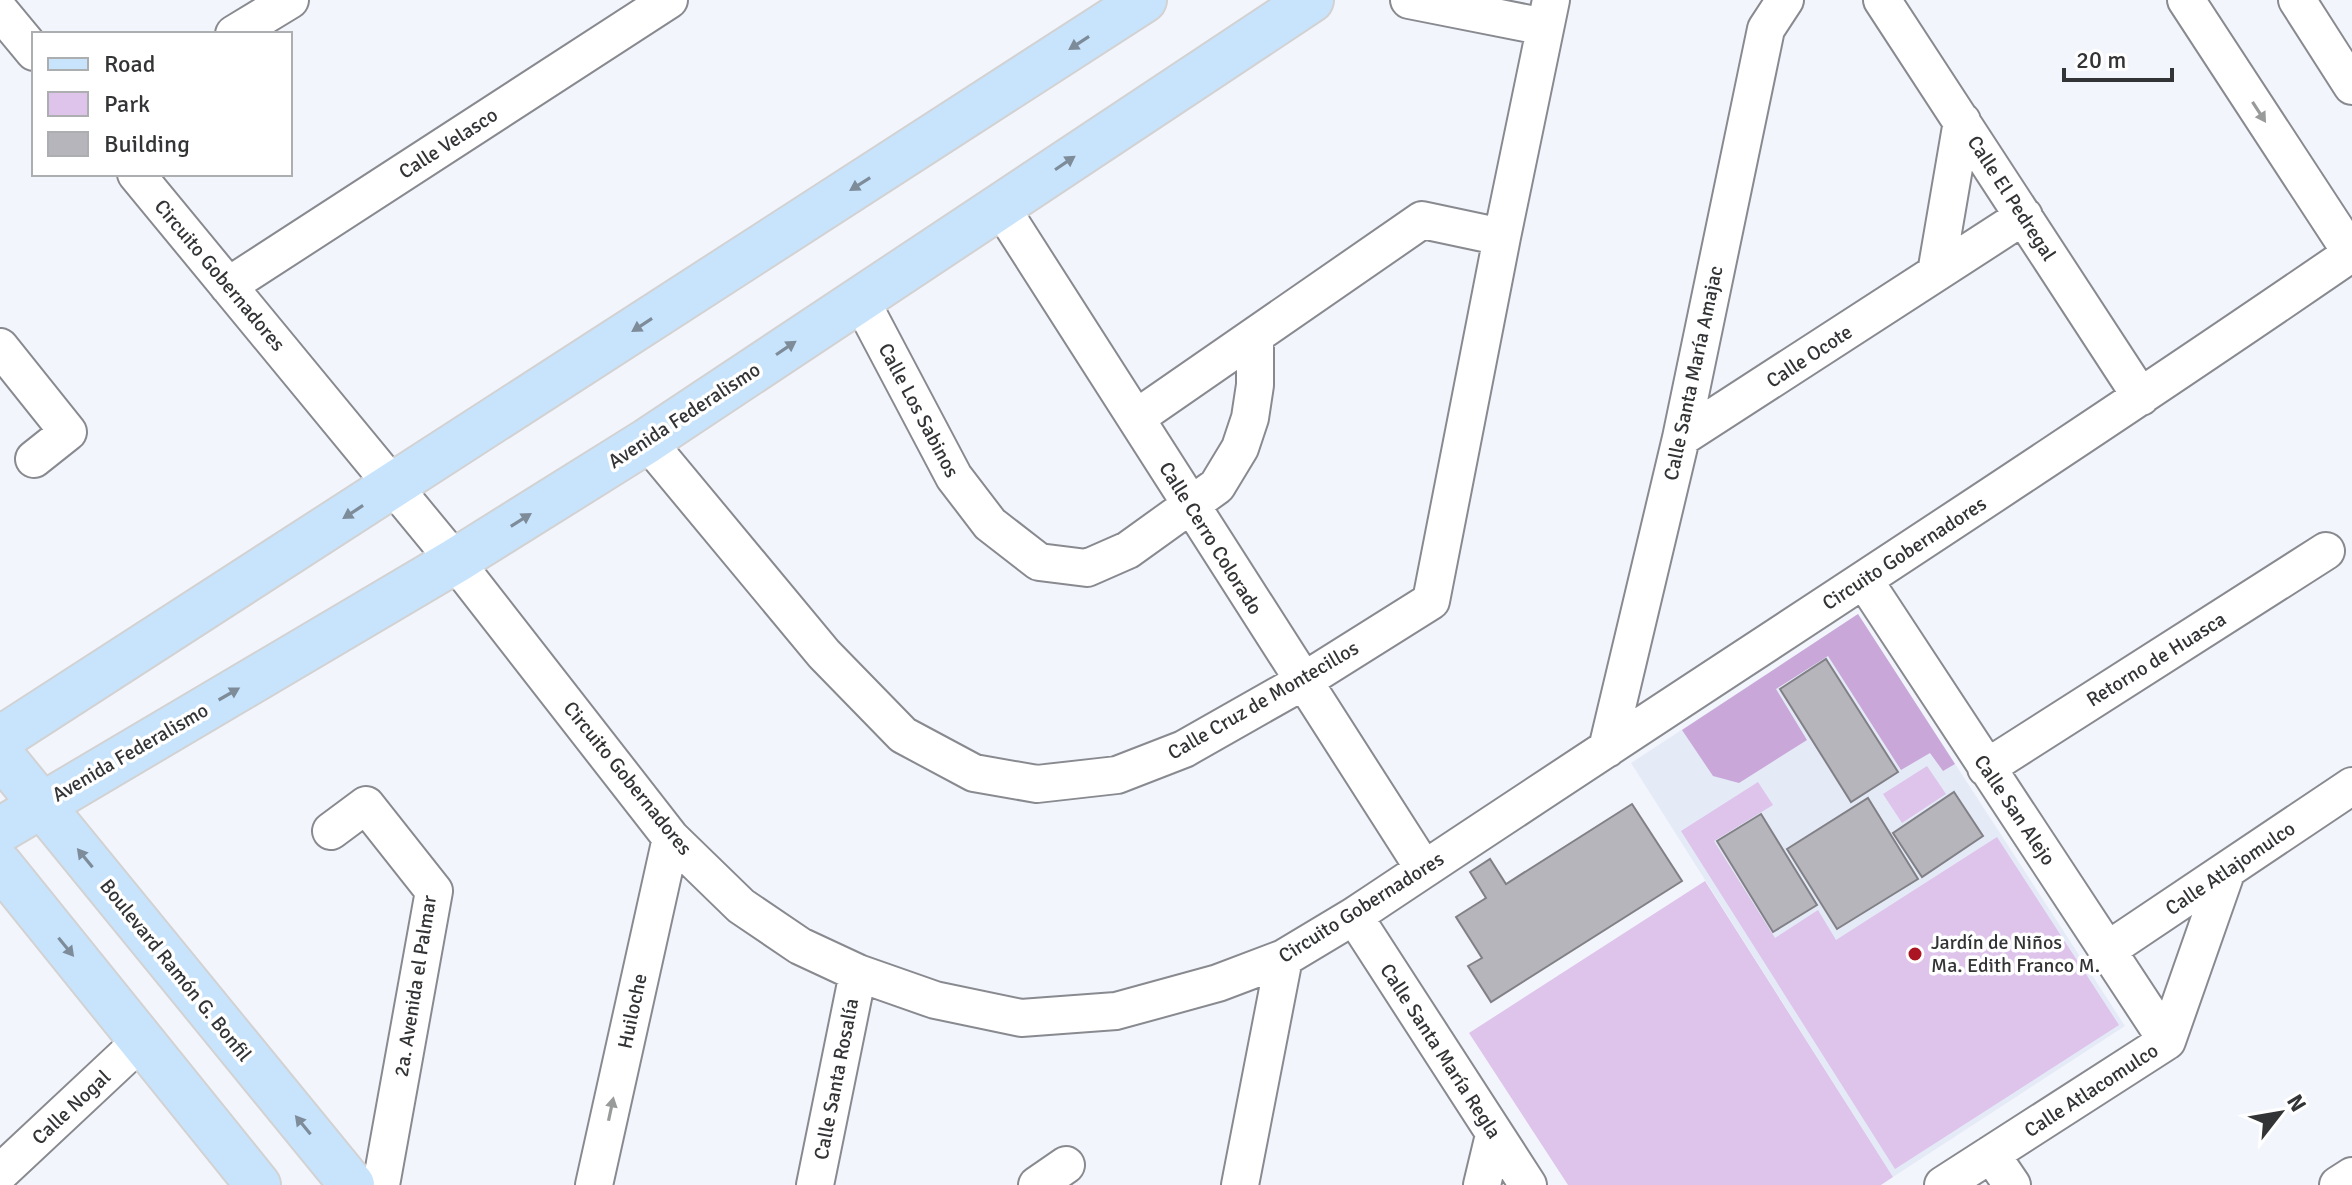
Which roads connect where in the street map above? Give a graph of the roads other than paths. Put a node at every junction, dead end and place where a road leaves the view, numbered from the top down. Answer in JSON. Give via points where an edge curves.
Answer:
{"nodes":[{"id":1,"x":290,"y":0,"type":"edge"},
{"id":2,"x":628,"y":0,"type":"edge"},
{"id":3,"x":669,"y":0,"type":"edge"},
{"id":4,"x":1144,"y":0,"type":"edge"},
{"id":5,"x":1311,"y":0,"type":"edge"},
{"id":6,"x":1409,"y":0,"type":"edge"},
{"id":7,"x":1785,"y":0,"type":"edge"},
{"id":8,"x":1882,"y":0,"type":"edge"},
{"id":9,"x":2186,"y":0,"type":"edge"},
{"id":10,"x":2297,"y":0,"type":"edge"},
{"id":11,"x":0,"y":11,"type":"edge"},
{"id":12,"x":1548,"y":14,"type":"edge"},
{"id":13,"x":237,"y":32,"type":"edge"},
{"id":14,"x":616,"y":34,"type":"junction"},
{"id":15,"x":32,"y":50,"type":"edge"},
{"id":16,"x":2352,"y":86,"type":"edge"},
{"id":17,"x":1962,"y":121,"type":"junction"},
{"id":18,"x":138,"y":176,"type":"edge"},
{"id":19,"x":1000,"y":206,"type":"junction"},
{"id":20,"x":2024,"y":216,"type":"junction"},
{"id":21,"x":1502,"y":237,"type":"junction"},
{"id":22,"x":2352,"y":253,"type":"edge"},
{"id":23,"x":1936,"y":273,"type":"junction"},
{"id":24,"x":228,"y":286,"type":"junction"},
{"id":25,"x":860,"y":299,"type":"junction"},
{"id":26,"x":1255,"y":337,"type":"junction"},
{"id":27,"x":0,"y":347,"type":"edge"},
{"id":28,"x":2141,"y":397,"type":"junction"},
{"id":29,"x":1136,"y":418,"type":"junction"},
{"id":30,"x":1681,"y":438,"type":"junction"},
{"id":31,"x":647,"y":441,"type":"junction"},
{"id":32,"x":34,"y":459,"type":"dead end"},
{"id":33,"x":393,"y":486,"type":"junction"},
{"id":34,"x":1191,"y":506,"type":"junction"},
{"id":35,"x":2326,"y":551,"type":"dead end"},
{"id":36,"x":455,"y":561,"type":"junction"},
{"id":37,"x":1864,"y":580,"type":"junction"},
{"id":38,"x":1302,"y":682,"type":"junction"},
{"id":39,"x":0,"y":739,"type":"edge"},
{"id":40,"x":1607,"y":749,"type":"junction"},
{"id":41,"x":0,"y":754,"type":"edge"},
{"id":42,"x":1986,"y":768,"type":"junction"},
{"id":43,"x":2352,"y":786,"type":"edge"},
{"id":44,"x":41,"y":804,"type":"junction"},
{"id":45,"x":0,"y":830,"type":"edge"},
{"id":46,"x":331,"y":831,"type":"dead end"},
{"id":47,"x":671,"y":838,"type":"junction"},
{"id":48,"x":0,"y":865,"type":"edge"},
{"id":49,"x":1424,"y":869,"type":"junction"},
{"id":50,"x":2227,"y":870,"type":"junction"},
{"id":51,"x":1354,"y":916,"type":"junction"},
{"id":52,"x":2109,"y":949,"type":"junction"},
{"id":53,"x":1284,"y":958,"type":"junction"},
{"id":54,"x":858,"y":973,"type":"junction"},
{"id":55,"x":141,"y":1041,"type":"junction"},
{"id":56,"x":2167,"y":1041,"type":"junction"},
{"id":57,"x":1494,"y":1135,"type":"junction"},
{"id":58,"x":1991,"y":1154,"type":"junction"},
{"id":59,"x":0,"y":1173,"type":"edge"},
{"id":60,"x":2352,"y":1176,"type":"edge"},
{"id":61,"x":258,"y":1185,"type":"edge"},
{"id":62,"x":352,"y":1185,"type":"edge"},
{"id":63,"x":381,"y":1185,"type":"edge"},
{"id":64,"x":594,"y":1185,"type":"edge"},
{"id":65,"x":815,"y":1185,"type":"edge"},
{"id":66,"x":1240,"y":1185,"type":"edge"},
{"id":67,"x":1482,"y":1185,"type":"edge"},
{"id":68,"x":1528,"y":1185,"type":"edge"},
{"id":69,"x":1943,"y":1185,"type":"edge"},
{"id":70,"x":2012,"y":1185,"type":"edge"},
{"id":71,"x":2338,"y":1185,"type":"edge"}],
"edges":[{"from":1,"to":13,"type":"street"},
{"from":2,"to":14,"type":"street"},
{"from":3,"to":14,"type":"street","name":"Calle Velasco"},
{"from":4,"to":33,"type":"main road","one_way":true},
{"from":19,"to":5,"type":"main road","name":"Avenida Federalismo","one_way":true},
{"from":6,"to":12,"type":"street","name":"Calle Cruz de Montecillos"},
{"from":7,"to":30,"type":"street","name":"Calle Santa María Amajac","via":[[1766,29]]},
{"from":8,"to":17,"type":"street","name":"Calle El Pedregal"},
{"from":9,"to":22,"type":"street","one_way":true},
{"from":10,"to":16,"type":"street"},
{"from":11,"to":15,"type":"street"},
{"from":12,"to":21,"type":"street","name":"Calle Cruz de Montecillos"},
{"from":14,"to":24,"type":"street","name":"Calle Velasco"},
{"from":17,"to":20,"type":"street","name":"Calle El Pedregal"},
{"from":17,"to":23,"type":"street"},
{"from":18,"to":24,"type":"street","name":"Circuito Gobernadores"},
{"from":19,"to":25,"type":"main road","name":"Avenida Federalismo"},
{"from":19,"to":29,"type":"street","name":"Calle Cerro Colorado"},
{"from":20,"to":23,"type":"street","name":"Calle Ocote"},
{"from":20,"to":28,"type":"street","name":"Calle El Pedregal"},
{"from":21,"to":26,"type":"street","via":[[1422,220]]},
{"from":21,"to":38,"type":"street","name":"Calle Cruz de Montecillos","via":[[1431,601]]},
{"from":22,"to":28,"type":"street","name":"Circuito Gobernadores"},
{"from":23,"to":30,"type":"street","name":"Calle Ocote"},
{"from":24,"to":33,"type":"street","name":"Circuito Gobernadores"},
{"from":31,"to":25,"type":"main road","name":"Avenida Federalismo","one_way":true},
{"from":25,"to":34,"type":"street","name":"Calle Los Sabinos","via":[[954,477],[990,524],[1039,562],[1087,568],[1128,550]]},
{"from":26,"to":29,"type":"street"},
{"from":26,"to":34,"type":"street","name":"Calle Los Sabinos","via":[[1255,385],[1240,448],[1217,486]]},
{"from":27,"to":32,"type":"street","via":[[68,432]]},
{"from":28,"to":37,"type":"street","name":"Circuito Gobernadores"},
{"from":29,"to":34,"type":"street","name":"Calle Cerro Colorado"},
{"from":30,"to":40,"type":"street","name":"Calle Santa María Amajac"},
{"from":36,"to":31,"type":"main road","name":"Avenida Federalismo","one_way":true},
{"from":31,"to":38,"type":"street","name":"Calle Cruz de Montecillos","via":[[824,654],[903,735],[974,773],[1037,784],[1117,775],[1184,749]]},
{"from":33,"to":36,"type":"street","name":"Circuito Gobernadores"},
{"from":33,"to":39,"type":"main road","one_way":true},
{"from":34,"to":38,"type":"street","name":"Calle Cerro Colorado"},
{"from":35,"to":42,"type":"street","name":"Retorno de Huasca"},
{"from":44,"to":36,"type":"main road","name":"Avenida Federalismo","one_way":true},
{"from":36,"to":47,"type":"street","name":"Circuito Gobernadores"},
{"from":37,"to":40,"type":"street","name":"Circuito Gobernadores"},
{"from":37,"to":42,"type":"street","name":"Calle San Alejo"},
{"from":38,"to":49,"type":"street","name":"Calle Cerro Colorado"},
{"from":40,"to":49,"type":"street","name":"Circuito Gobernadores"},
{"from":41,"to":44,"type":"main road","name":"Boulevard Ramón G. Bonfil"},
{"from":42,"to":52,"type":"street","name":"Calle San Alejo"},
{"from":43,"to":50,"type":"street","name":"Calle Atlajomulco"},
{"from":44,"to":45,"type":"main road","name":"Avenida Federalismo"},
{"from":62,"to":44,"type":"main road","name":"Boulevard Ramón G. Bonfil","one_way":true},
{"from":46,"to":63,"type":"street","name":"2a. Avenida el Palmar","via":[[366,805],[434,891]]},
{"from":47,"to":54,"type":"street","name":"Circuito Gobernadores","via":[[741,906],[800,946]]},
{"from":64,"to":47,"type":"street","name":"Huiloche","one_way":true},
{"from":48,"to":55,"type":"main road","one_way":true},
{"from":49,"to":51,"type":"street","name":"Circuito Gobernadores"},
{"from":50,"to":52,"type":"street","name":"Calle Atlajomulco"},
{"from":50,"to":56,"type":"street","name":"Calle Atlacomulco"},
{"from":51,"to":53,"type":"street","name":"Circuito Gobernadores"},
{"from":51,"to":57,"type":"street","name":"Calle Santa María Regla"},
{"from":52,"to":56,"type":"street","name":"Calle San Alejo"},
{"from":53,"to":54,"type":"street","name":"Circuito Gobernadores","via":[[1116,1011],[1021,1018],[935,1000]]},
{"from":53,"to":66,"type":"street"},
{"from":54,"to":65,"type":"street","name":"Calle Santa Rosalía"},
{"from":55,"to":59,"type":"street","name":"Calle Nogal"},
{"from":55,"to":61,"type":"main road"},
{"from":56,"to":58,"type":"street","name":"Calle Atlacomulco"},
{"from":57,"to":67,"type":"street"},
{"from":57,"to":68,"type":"street","name":"Calle Santa María Regla"},
{"from":58,"to":69,"type":"street","name":"Calle Atlacomulco"},
{"from":58,"to":70,"type":"street"},
{"from":60,"to":71,"type":"street"}]}
